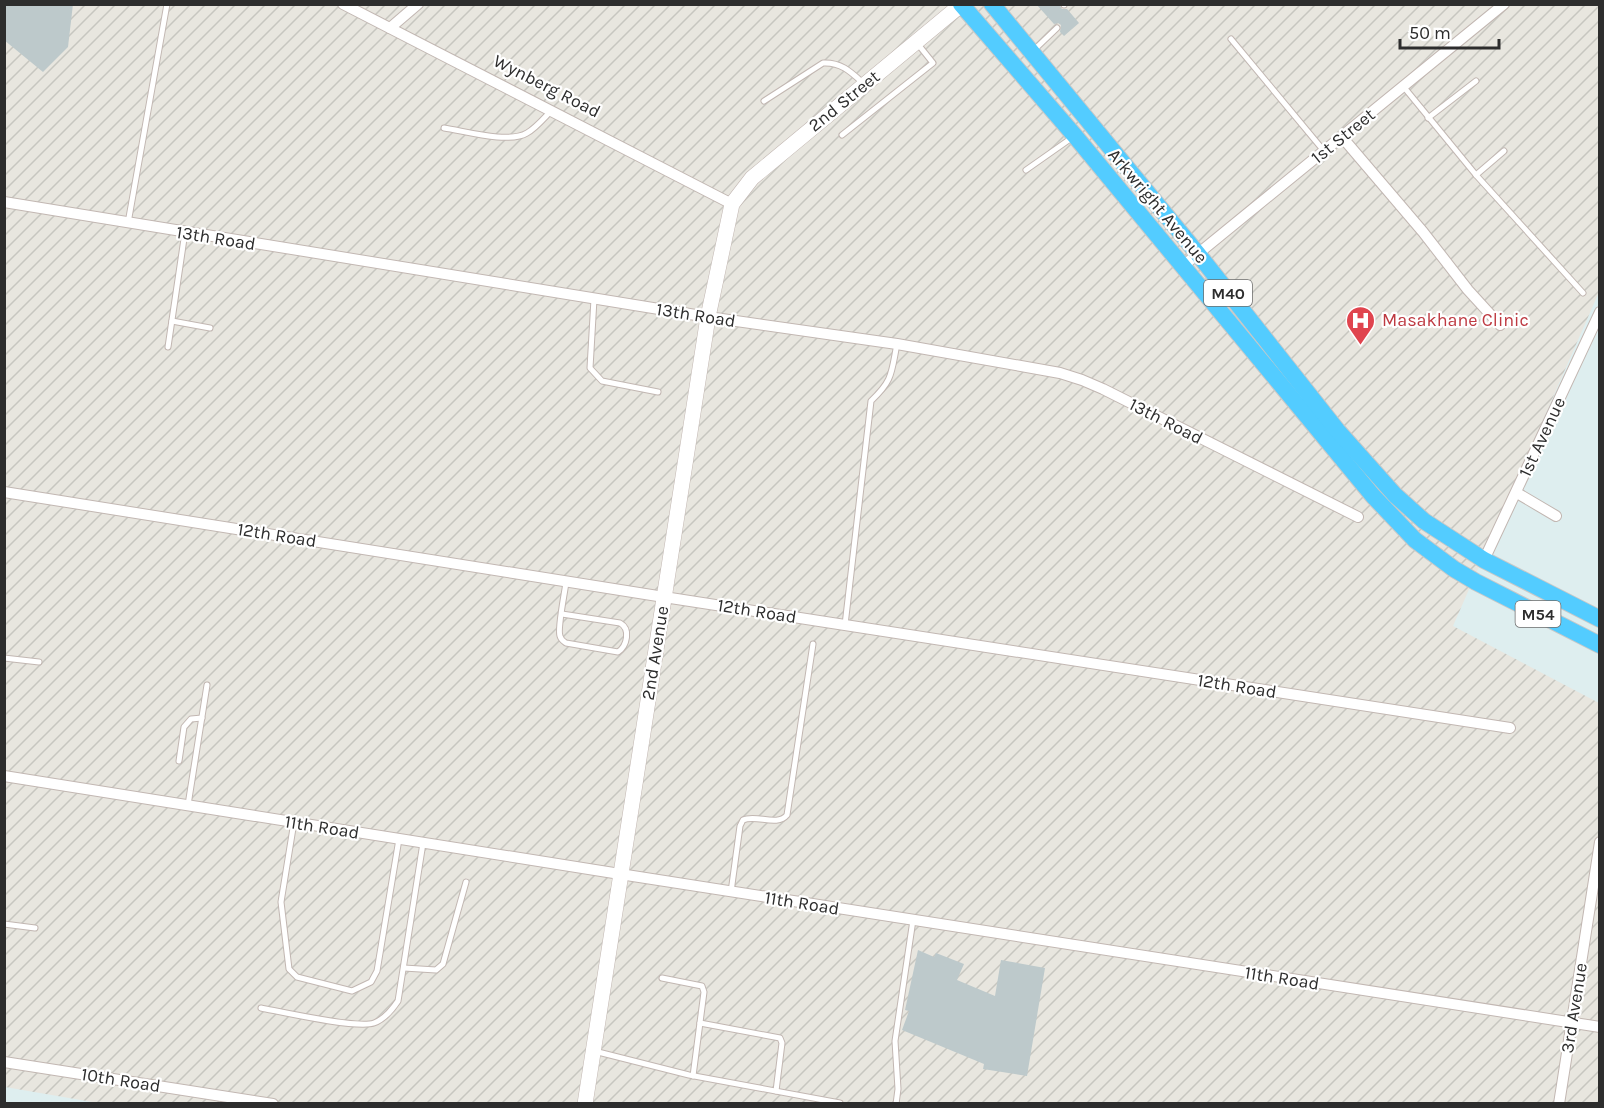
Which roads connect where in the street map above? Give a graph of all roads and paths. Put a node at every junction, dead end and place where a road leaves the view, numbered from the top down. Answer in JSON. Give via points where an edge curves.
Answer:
{"nodes":[{"id":1,"x":167,"y":4,"type":"edge"},
{"id":2,"x":343,"y":4,"type":"edge"},
{"id":3,"x":418,"y":4,"type":"edge"},
{"id":4,"x":992,"y":4,"type":"edge"},
{"id":5,"x":1504,"y":4,"type":"edge"},
{"id":6,"x":962,"y":5,"type":"edge"},
{"id":7,"x":390,"y":28,"type":"junction"},
{"id":8,"x":1057,"y":28,"type":"dead end"},
{"id":9,"x":1231,"y":39,"type":"dead end"},
{"id":10,"x":916,"y":43,"type":"junction"},
{"id":11,"x":1031,"y":53,"type":"junction"},
{"id":12,"x":1476,"y":81,"type":"dead end"},
{"id":13,"x":865,"y":84,"type":"junction"},
{"id":14,"x":1403,"y":87,"type":"junction"},
{"id":15,"x":764,"y":101,"type":"dead end"},
{"id":16,"x":551,"y":111,"type":"junction"},
{"id":17,"x":1428,"y":118,"type":"junction"},
{"id":18,"x":444,"y":128,"type":"dead end"},
{"id":19,"x":842,"y":135,"type":"dead end"},
{"id":20,"x":1075,"y":136,"type":"junction"},
{"id":21,"x":1342,"y":136,"type":"junction"},
{"id":22,"x":1504,"y":151,"type":"dead end"},
{"id":23,"x":1324,"y":152,"type":"junction"},
{"id":24,"x":1026,"y":170,"type":"dead end"},
{"id":25,"x":1476,"y":175,"type":"junction"},
{"id":26,"x":4,"y":202,"type":"edge"},
{"id":27,"x":732,"y":204,"type":"junction"},
{"id":28,"x":128,"y":223,"type":"junction"},
{"id":29,"x":185,"y":232,"type":"junction"},
{"id":30,"x":1198,"y":254,"type":"junction"},
{"id":31,"x":1183,"y":266,"type":"junction"},
{"id":32,"x":1582,"y":293,"type":"dead end"},
{"id":33,"x":594,"y":299,"type":"junction"},
{"id":34,"x":1599,"y":314,"type":"edge"},
{"id":35,"x":708,"y":318,"type":"junction"},
{"id":36,"x":172,"y":321,"type":"junction"},
{"id":37,"x":1500,"y":325,"type":"dead end"},
{"id":38,"x":210,"y":328,"type":"dead end"},
{"id":39,"x":897,"y":344,"type":"junction"},
{"id":40,"x":168,"y":346,"type":"dead end"},
{"id":41,"x":658,"y":392,"type":"dead end"},
{"id":42,"x":4,"y":492,"type":"edge"},
{"id":43,"x":1516,"y":493,"type":"junction"},
{"id":44,"x":1556,"y":516,"type":"dead end"},
{"id":45,"x":1358,"y":517,"type":"dead end"},
{"id":46,"x":1484,"y":560,"type":"junction"},
{"id":47,"x":567,"y":581,"type":"junction"},
{"id":48,"x":1476,"y":582,"type":"joint"},
{"id":49,"x":664,"y":597,"type":"junction"},
{"id":50,"x":562,"y":614,"type":"junction"},
{"id":51,"x":1599,"y":619,"type":"edge"},
{"id":52,"x":845,"y":625,"type":"junction"},
{"id":53,"x":813,"y":645,"type":"dead end"},
{"id":54,"x":1599,"y":645,"type":"edge"},
{"id":55,"x":4,"y":658,"type":"edge"},
{"id":56,"x":39,"y":662,"type":"dead end"},
{"id":57,"x":207,"y":685,"type":"dead end"},
{"id":58,"x":202,"y":718,"type":"junction"},
{"id":59,"x":1510,"y":728,"type":"dead end"},
{"id":60,"x":179,"y":761,"type":"dead end"},
{"id":61,"x":4,"y":776,"type":"edge"},
{"id":62,"x":188,"y":805,"type":"junction"},
{"id":63,"x":294,"y":822,"type":"junction"},
{"id":64,"x":399,"y":839,"type":"junction"},
{"id":65,"x":1599,"y":842,"type":"edge"},
{"id":66,"x":423,"y":843,"type":"junction"},
{"id":67,"x":620,"y":874,"type":"junction"},
{"id":68,"x":466,"y":882,"type":"dead end"},
{"id":69,"x":731,"y":892,"type":"junction"},
{"id":70,"x":913,"y":920,"type":"junction"},
{"id":71,"x":4,"y":924,"type":"edge"},
{"id":72,"x":35,"y":928,"type":"dead end"},
{"id":73,"x":404,"y":968,"type":"junction"},
{"id":74,"x":662,"y":978,"type":"dead end"},
{"id":75,"x":261,"y":1008,"type":"dead end"},
{"id":76,"x":700,"y":1023,"type":"junction"},
{"id":77,"x":1572,"y":1023,"type":"junction"},
{"id":78,"x":1599,"y":1027,"type":"edge"},
{"id":79,"x":592,"y":1051,"type":"junction"},
{"id":80,"x":4,"y":1062,"type":"edge"},
{"id":81,"x":693,"y":1076,"type":"junction"},
{"id":82,"x":776,"y":1091,"type":"junction"},
{"id":83,"x":223,"y":1100,"type":"edge"},
{"id":84,"x":840,"y":1102,"type":"edge"},
{"id":85,"x":273,"y":1104,"type":"edge"},
{"id":86,"x":585,"y":1104,"type":"edge"},
{"id":87,"x":896,"y":1104,"type":"edge"},
{"id":88,"x":1559,"y":1104,"type":"edge"}],
"edges":[{"from":1,"to":28,"type":"lane"},
{"from":2,"to":7,"type":"street","name":"Wynberg Road"},
{"from":3,"to":7,"type":"street"},
{"from":4,"to":11,"type":"main road","name":"Arkwright Avenue","number":"M40"},
{"from":5,"to":14,"type":"street","name":"1st Street"},
{"from":6,"to":10,"type":"street","name":"2nd Street","number":"M40"},
{"from":6,"to":20,"type":"main road","name":"Arkwright Avenue","number":"M40"},
{"from":7,"to":16,"type":"street","name":"Wynberg Road"},
{"from":8,"to":11,"type":"lane"},
{"from":9,"to":23,"type":"lane"},
{"from":10,"to":13,"type":"street","name":"2nd Street","number":"M40"},
{"from":10,"to":19,"type":"lane","via":[[933,63]]},
{"from":11,"to":30,"type":"main road","name":"Arkwright Avenue","number":"M40"},
{"from":12,"to":17,"type":"lane"},
{"from":13,"to":15,"type":"lane","via":[[841,65],[823,63]]},
{"from":13,"to":27,"type":"street","name":"2nd Street","number":"M40","via":[[752,178]]},
{"from":14,"to":17,"type":"lane"},
{"from":14,"to":21,"type":"street","name":"1st Street"},
{"from":16,"to":18,"type":"lane","via":[[527,133],[516,137]]},
{"from":16,"to":27,"type":"street","name":"Wynberg Road"},
{"from":17,"to":25,"type":"lane"},
{"from":20,"to":24,"type":"lane"},
{"from":20,"to":31,"type":"main road","name":"Arkwright Avenue","number":"M40"},
{"from":21,"to":23,"type":"street","name":"1st Street"},
{"from":21,"to":37,"type":"street"},
{"from":22,"to":25,"type":"lane"},
{"from":23,"to":30,"type":"street","name":"1st Street"},
{"from":25,"to":32,"type":"lane"},
{"from":26,"to":28,"type":"street","name":"13th Road"},
{"from":27,"to":35,"type":"street","name":"2nd Avenue","number":"M40"},
{"from":28,"to":29,"type":"street","name":"13th Road"},
{"from":29,"to":33,"type":"street","name":"13th Road"},
{"from":29,"to":36,"type":"lane"},
{"from":30,"to":31,"type":"street","name":"1st Street"},
{"from":30,"to":46,"type":"main road","name":"Arkwright Avenue","number":"M40","via":[[1337,430],[1395,495],[1424,521]]},
{"from":31,"to":48,"type":"main road","name":"Arkwright Avenue","number":"M40","via":[[1395,521],[1434,555]]},
{"from":33,"to":35,"type":"street","name":"13th Road"},
{"from":33,"to":41,"type":"lane","via":[[590,368],[602,381]]},
{"from":34,"to":43,"type":"street","name":"1st Avenue"},
{"from":35,"to":39,"type":"street","name":"13th Road"},
{"from":35,"to":49,"type":"street","name":"2nd Avenue","number":"M40"},
{"from":36,"to":38,"type":"lane"},
{"from":36,"to":40,"type":"lane"},
{"from":39,"to":45,"type":"street","name":"13th Road","via":[[1082,380]]},
{"from":39,"to":52,"type":"lane","via":[[891,376],[884,390],[871,401]]},
{"from":42,"to":47,"type":"street","name":"12th Road"},
{"from":43,"to":44,"type":"street"},
{"from":43,"to":46,"type":"street","name":"1st Avenue"},
{"from":46,"to":51,"type":"main road","number":"M54"},
{"from":47,"to":49,"type":"street","name":"12th Road"},
{"from":47,"to":50,"type":"lane"},
{"from":48,"to":54,"type":"main road","number":"M54"},
{"from":49,"to":52,"type":"street","name":"12th Road"},
{"from":49,"to":67,"type":"street","name":"2nd Avenue","number":"M40"},
{"from":50,"to":50,"type":"lane","via":[[559,634],[566,643],[618,652],[625,645],[625,626]]},
{"from":52,"to":59,"type":"street","name":"12th Road"},
{"from":53,"to":69,"type":"lane","via":[[788,814],[778,820],[743,820]]},
{"from":55,"to":56,"type":"lane"},
{"from":57,"to":58,"type":"lane"},
{"from":58,"to":60,"type":"lane","via":[[191,719],[184,727]]},
{"from":58,"to":62,"type":"lane"},
{"from":61,"to":62,"type":"street","name":"11th Road"},
{"from":62,"to":63,"type":"street","name":"11th Road"},
{"from":63,"to":64,"type":"street","name":"11th Road"},
{"from":63,"to":64,"type":"lane","via":[[281,902],[289,969],[297,977],[352,991],[371,982],[377,971]]},
{"from":64,"to":66,"type":"street","name":"11th Road"},
{"from":65,"to":77,"type":"street","name":"3rd Avenue"},
{"from":66,"to":67,"type":"street","name":"11th Road"},
{"from":66,"to":73,"type":"lane"},
{"from":67,"to":69,"type":"street","name":"11th Road"},
{"from":67,"to":79,"type":"street","name":"2nd Avenue","number":"M40"},
{"from":68,"to":73,"type":"lane","via":[[443,964],[436,970]]},
{"from":69,"to":70,"type":"street","name":"11th Road"},
{"from":70,"to":77,"type":"street","name":"11th Road"},
{"from":70,"to":87,"type":"lane","via":[[895,1041]]},
{"from":71,"to":72,"type":"lane"},
{"from":73,"to":75,"type":"lane","via":[[398,1001],[372,1024]]},
{"from":74,"to":76,"type":"lane","via":[[702,986]]},
{"from":76,"to":81,"type":"lane"},
{"from":76,"to":82,"type":"lane","via":[[780,1038]]},
{"from":77,"to":78,"type":"street","name":"11th Road"},
{"from":77,"to":88,"type":"street","name":"3rd Avenue"},
{"from":79,"to":81,"type":"lane"},
{"from":79,"to":86,"type":"street","name":"2nd Avenue","number":"M40"},
{"from":80,"to":83,"type":"street","name":"10th Road"},
{"from":81,"to":82,"type":"lane"},
{"from":82,"to":84,"type":"lane"},
{"from":83,"to":85,"type":"street","name":"10th Road"}]}
